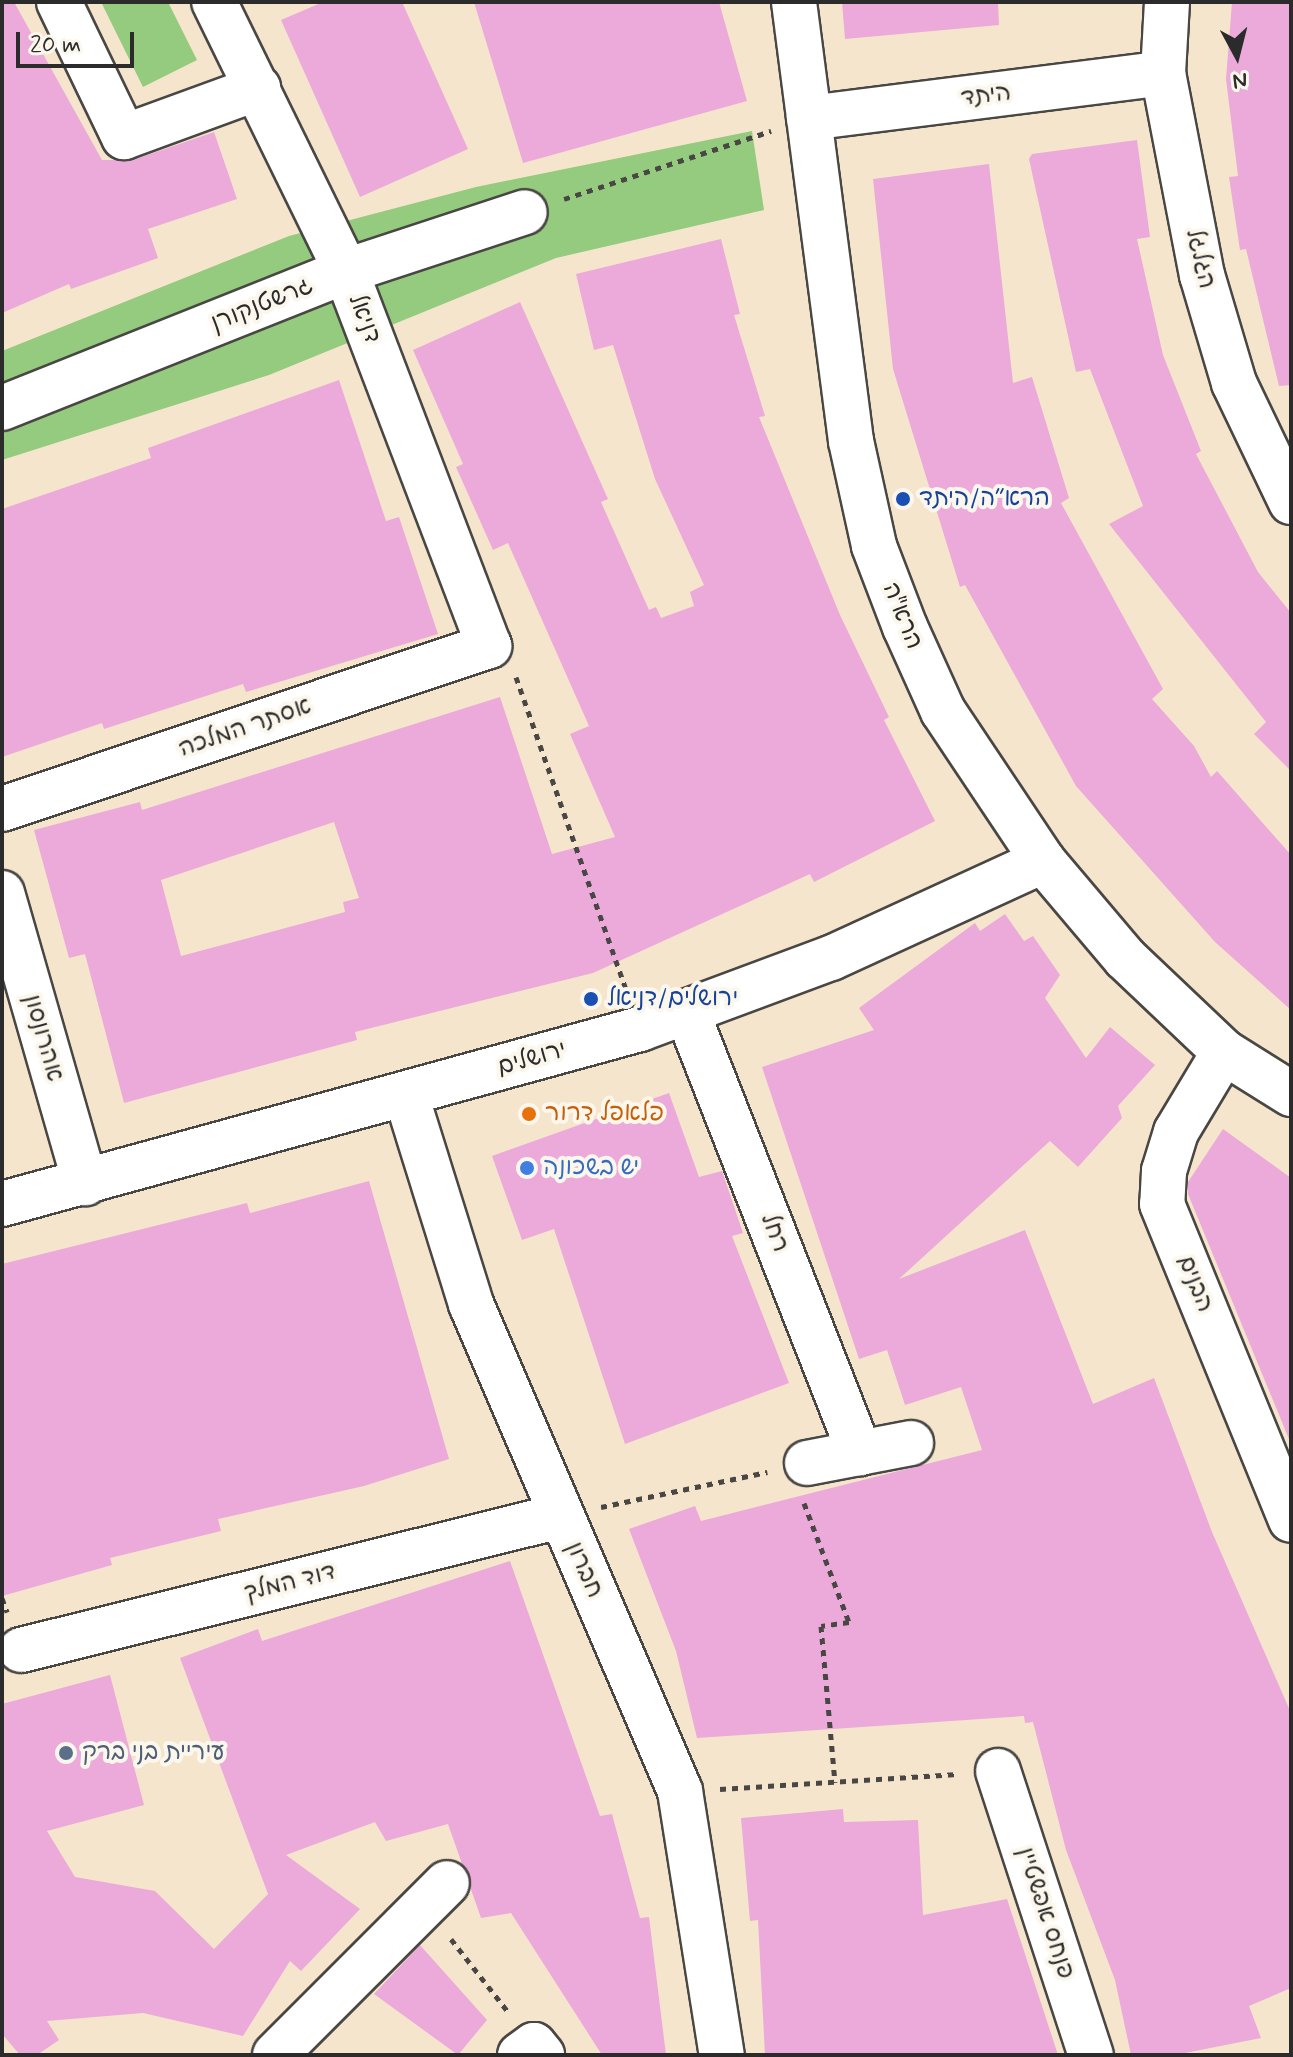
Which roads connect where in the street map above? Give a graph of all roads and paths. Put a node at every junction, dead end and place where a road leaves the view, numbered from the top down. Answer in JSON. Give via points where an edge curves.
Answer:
{"nodes":[{"id":1,"x":59,"y":2,"type":"edge"},
{"id":2,"x":214,"y":2,"type":"edge"},
{"id":3,"x":794,"y":2,"type":"edge"},
{"id":4,"x":1167,"y":2,"type":"edge"},
{"id":5,"x":1163,"y":73,"type":"junction"},
{"id":6,"x":258,"y":88,"type":"junction"},
{"id":7,"x":809,"y":118,"type":"junction"},
{"id":8,"x":525,"y":212,"type":"joint"},
{"id":9,"x":346,"y":271,"type":"junction"},
{"id":10,"x":2,"y":408,"type":"edge"},
{"id":11,"x":1291,"y":502,"type":"edge"},
{"id":12,"x":489,"y":646,"type":"junction"},
{"id":13,"x":2,"y":809,"type":"edge"},
{"id":14,"x":1043,"y":861,"type":"junction"},
{"id":15,"x":2,"y":893,"type":"edge"},
{"id":16,"x":687,"y":1012,"type":"junction"},
{"id":17,"x":640,"y":1029,"type":"junction"},
{"id":18,"x":1224,"y":1052,"type":"junction"},
{"id":19,"x":1291,"y":1094,"type":"edge"},
{"id":20,"x":406,"y":1095,"type":"junction"},
{"id":21,"x":85,"y":1183,"type":"junction"},
{"id":22,"x":2,"y":1204,"type":"edge"},
{"id":23,"x":911,"y":1443,"type":"dead end"},
{"id":24,"x":860,"y":1453,"type":"junction"},
{"id":25,"x":799,"y":1465,"type":"junction"},
{"id":26,"x":560,"y":1516,"type":"junction"},
{"id":27,"x":1291,"y":1520,"type":"edge"},
{"id":28,"x":21,"y":1650,"type":"dead end"},
{"id":29,"x":998,"y":1771,"type":"joint"},
{"id":30,"x":835,"y":1782,"type":"junction"},
{"id":31,"x":680,"y":1791,"type":"junction"},
{"id":32,"x":436,"y":1894,"type":"joint"},
{"id":33,"x":532,"y":2052,"type":"edge"},
{"id":34,"x":275,"y":2055,"type":"edge"},
{"id":35,"x":722,"y":2055,"type":"edge"},
{"id":36,"x":1091,"y":2055,"type":"edge"}],
"edges":[{"from":1,"to":6,"type":"street","via":[[124,137]]},
{"from":2,"to":6,"type":"street","name":"דניאל"},
{"from":3,"to":7,"type":"street","name":"הרא\"ה"},
{"from":4,"to":5,"type":"street","name":"הגלגל"},
{"from":5,"to":7,"type":"street","name":"היתד"},
{"from":5,"to":11,"type":"street","name":"הגלגל","via":[[1210,302],[1234,383]]},
{"from":6,"to":9,"type":"street","name":"דניאל"},
{"from":7,"to":8,"type":"path"},
{"from":7,"to":14,"type":"street","name":"הרא\"ה","via":[[851,441],[874,546],[943,711]]},
{"from":8,"to":9,"type":"street","name":"גרשטנקורן"},
{"from":9,"to":10,"type":"street","name":"גרשטנקורן"},
{"from":9,"to":12,"type":"street","name":"דניאל"},
{"from":12,"to":13,"type":"street","name":"אסתר המלכה"},
{"from":12,"to":17,"type":"path","via":[[516,677]]},
{"from":14,"to":16,"type":"street","name":"ירושלים","via":[[831,958]]},
{"from":14,"to":18,"type":"street","name":"הרא\"ה","via":[[1125,958]]},
{"from":15,"to":21,"type":"street","name":"אהרונסון"},
{"from":16,"to":17,"type":"street","name":"ירושלים"},
{"from":16,"to":24,"type":"street","name":"רחל"},
{"from":17,"to":20,"type":"street","name":"ירושלים"},
{"from":18,"to":19,"type":"street","name":"הרא\"ה"},
{"from":18,"to":27,"type":"street","name":"הבנים","via":[[1176,1132],[1164,1171],[1162,1204]]},
{"from":20,"to":21,"type":"street","name":"ירושלים"},
{"from":20,"to":26,"type":"street","name":"חברון","via":[[471,1304]]},
{"from":21,"to":22,"type":"street","name":"ירושלים"},
{"from":23,"to":24,"type":"street"},
{"from":24,"to":25,"type":"street"},
{"from":25,"to":26,"type":"path"},
{"from":25,"to":30,"type":"path","via":[[849,1622],[821,1626]]},
{"from":26,"to":28,"type":"street","name":"דוד המלך"},
{"from":26,"to":31,"type":"street","name":"חברון"},
{"from":29,"to":30,"type":"path"},
{"from":29,"to":36,"type":"street","name":"פנחס אפשטיין"},
{"from":30,"to":31,"type":"path"},
{"from":31,"to":35,"type":"street","name":"חברון"},
{"from":32,"to":33,"type":"path"},
{"from":32,"to":34,"type":"street"}]}
